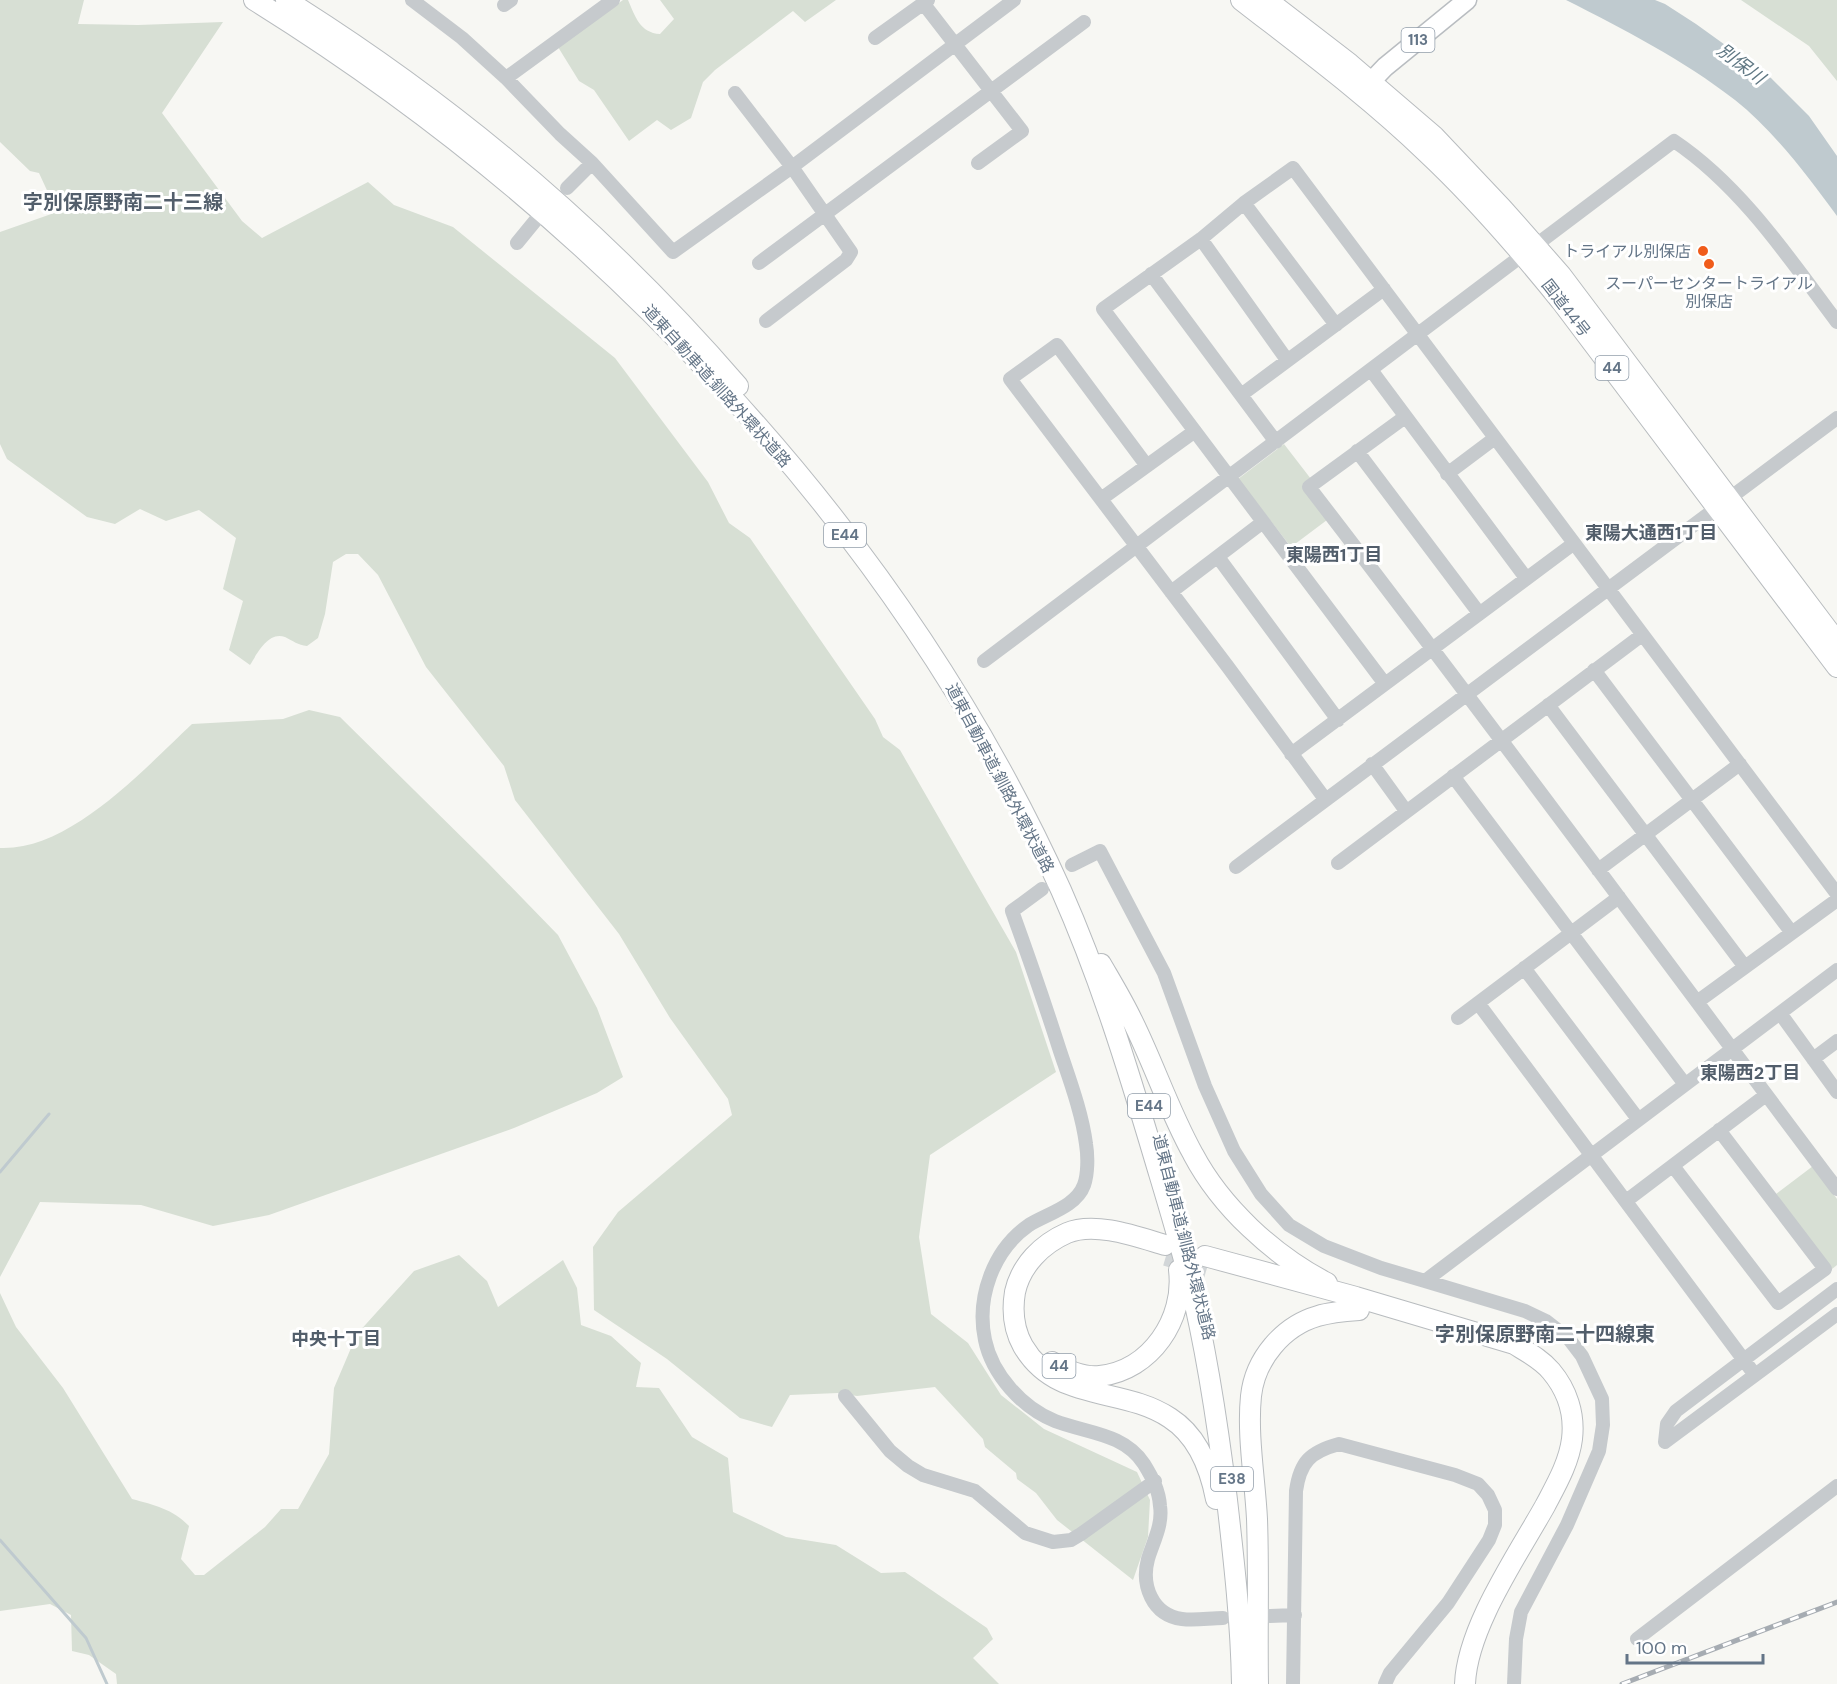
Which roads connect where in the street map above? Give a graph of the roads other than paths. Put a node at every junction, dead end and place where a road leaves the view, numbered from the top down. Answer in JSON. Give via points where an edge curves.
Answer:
{"nodes":[{"id":1,"x":254,"y":0,"type":"edge"},
{"id":2,"x":286,"y":0,"type":"edge"},
{"id":3,"x":412,"y":0,"type":"edge"},
{"id":4,"x":613,"y":0,"type":"edge"},
{"id":5,"x":1014,"y":0,"type":"edge"},
{"id":6,"x":1241,"y":0,"type":"edge"},
{"id":7,"x":1267,"y":0,"type":"edge"},
{"id":8,"x":1467,"y":0,"type":"edge"},
{"id":9,"x":926,"y":2,"type":"edge"},
{"id":10,"x":1084,"y":22,"type":"dead end"},
{"id":11,"x":875,"y":39,"type":"dead end"},
{"id":12,"x":955,"y":45,"type":"junction"},
{"id":13,"x":506,"y":78,"type":"junction"},
{"id":14,"x":1365,"y":88,"type":"junction"},
{"id":15,"x":990,"y":90,"type":"junction"},
{"id":16,"x":735,"y":93,"type":"dead end"},
{"id":17,"x":592,"y":163,"type":"junction"},
{"id":18,"x":978,"y":164,"type":"dead end"},
{"id":19,"x":792,"y":167,"type":"junction"},
{"id":20,"x":567,"y":188,"type":"dead end"},
{"id":21,"x":1244,"y":203,"type":"junction"},
{"id":22,"x":823,"y":214,"type":"junction"},
{"id":23,"x":535,"y":221,"type":"dead end"},
{"id":24,"x":1201,"y":239,"type":"junction"},
{"id":25,"x":517,"y":243,"type":"dead end"},
{"id":26,"x":1531,"y":251,"type":"junction"},
{"id":27,"x":759,"y":262,"type":"dead end"},
{"id":28,"x":1151,"y":274,"type":"junction"},
{"id":29,"x":1384,"y":288,"type":"junction"},
{"id":30,"x":766,"y":321,"type":"dead end"},
{"id":31,"x":1837,"y":322,"type":"edge"},
{"id":32,"x":1336,"y":325,"type":"junction"},
{"id":33,"x":1417,"y":334,"type":"junction"},
{"id":34,"x":1287,"y":360,"type":"junction"},
{"id":35,"x":1371,"y":370,"type":"junction"},
{"id":36,"x":1241,"y":395,"type":"junction"},
{"id":37,"x":1404,"y":417,"type":"junction"},
{"id":38,"x":1837,"y":418,"type":"edge"},
{"id":39,"x":1194,"y":431,"type":"junction"},
{"id":40,"x":1495,"y":438,"type":"junction"},
{"id":41,"x":1276,"y":442,"type":"junction"},
{"id":42,"x":1357,"y":451,"type":"junction"},
{"id":43,"x":1147,"y":466,"type":"junction"},
{"id":44,"x":1447,"y":474,"type":"junction"},
{"id":45,"x":1228,"y":476,"type":"junction"},
{"id":46,"x":1101,"y":499,"type":"junction"},
{"id":47,"x":1723,"y":503,"type":"junction"},
{"id":48,"x":1263,"y":522,"type":"junction"},
{"id":49,"x":1574,"y":544,"type":"junction"},
{"id":50,"x":1135,"y":546,"type":"junction"},
{"id":51,"x":1218,"y":557,"type":"junction"},
{"id":52,"x":1526,"y":578,"type":"junction"},
{"id":53,"x":1607,"y":589,"type":"junction"},
{"id":54,"x":1171,"y":592,"type":"junction"},
{"id":55,"x":1479,"y":613,"type":"junction"},
{"id":56,"x":1642,"y":635,"type":"junction"},
{"id":57,"x":1837,"y":642,"type":"edge"},
{"id":58,"x":1433,"y":648,"type":"junction"},
{"id":59,"x":984,"y":661,"type":"dead end"},
{"id":60,"x":1837,"y":667,"type":"edge"},
{"id":61,"x":1594,"y":670,"type":"junction"},
{"id":62,"x":1385,"y":684,"type":"junction"},
{"id":63,"x":1467,"y":694,"type":"junction"},
{"id":64,"x":1548,"y":705,"type":"junction"},
{"id":65,"x":1338,"y":720,"type":"junction"},
{"id":66,"x":1500,"y":741,"type":"junction"},
{"id":67,"x":1291,"y":754,"type":"junction"},
{"id":68,"x":1372,"y":764,"type":"junction"},
{"id":69,"x":1740,"y":764,"type":"junction"},
{"id":70,"x":1453,"y":776,"type":"junction"},
{"id":71,"x":1325,"y":800,"type":"junction"},
{"id":72,"x":1691,"y":800,"type":"junction"},
{"id":73,"x":1406,"y":811,"type":"junction"},
{"id":74,"x":1645,"y":836,"type":"junction"},
{"id":75,"x":1338,"y":863,"type":"dead end"},
{"id":76,"x":1072,"y":865,"type":"dead end"},
{"id":77,"x":1236,"y":867,"type":"dead end"},
{"id":78,"x":1598,"y":870,"type":"junction"},
{"id":79,"x":1042,"y":889,"type":"dead end"},
{"id":80,"x":1837,"y":894,"type":"edge"},
{"id":81,"x":1619,"y":897,"type":"junction"},
{"id":82,"x":1837,"y":900,"type":"edge"},
{"id":83,"x":1572,"y":933,"type":"junction"},
{"id":84,"x":1792,"y":933,"type":"junction"},
{"id":85,"x":1097,"y":956,"type":"junction"},
{"id":86,"x":1745,"y":966,"type":"junction"},
{"id":87,"x":1524,"y":968,"type":"junction"},
{"id":88,"x":1837,"y":970,"type":"edge"},
{"id":89,"x":1697,"y":1002,"type":"junction"},
{"id":90,"x":1478,"y":1003,"type":"junction"},
{"id":91,"x":1780,"y":1013,"type":"junction"},
{"id":92,"x":1458,"y":1018,"type":"dead end"},
{"id":93,"x":1837,"y":1041,"type":"edge"},
{"id":94,"x":1731,"y":1049,"type":"junction"},
{"id":95,"x":1813,"y":1059,"type":"junction"},
{"id":96,"x":1684,"y":1083,"type":"junction"},
{"id":97,"x":1837,"y":1092,"type":"edge"},
{"id":98,"x":1766,"y":1095,"type":"junction"},
{"id":99,"x":1638,"y":1119,"type":"junction"},
{"id":100,"x":1719,"y":1130,"type":"junction"},
{"id":101,"x":1590,"y":1154,"type":"junction"},
{"id":102,"x":1673,"y":1166,"type":"junction"},
{"id":103,"x":1837,"y":1189,"type":"edge"},
{"id":104,"x":1626,"y":1201,"type":"junction"},
{"id":105,"x":1171,"y":1213,"type":"junction"},
{"id":106,"x":1186,"y":1256,"type":"junction"},
{"id":107,"x":1425,"y":1281,"type":"junction"},
{"id":108,"x":1837,"y":1289,"type":"edge"},
{"id":109,"x":1357,"y":1304,"type":"junction"},
{"id":110,"x":1837,"y":1314,"type":"edge"},
{"id":111,"x":1744,"y":1359,"type":"junction"},
{"id":112,"x":1755,"y":1374,"type":"junction"},
{"id":113,"x":845,"y":1396,"type":"dead end"},
{"id":114,"x":1155,"y":1480,"type":"junction"},
{"id":115,"x":1837,"y":1486,"type":"edge"},
{"id":116,"x":1294,"y":1614,"type":"junction"},
{"id":117,"x":1270,"y":1616,"type":"dead end"},
{"id":118,"x":1223,"y":1618,"type":"dead end"},
{"id":119,"x":1637,"y":1638,"type":"dead end"},
{"id":120,"x":1248,"y":1682,"type":"edge"},
{"id":121,"x":1293,"y":1684,"type":"edge"},
{"id":122,"x":1385,"y":1684,"type":"edge"},
{"id":123,"x":1458,"y":1684,"type":"edge"},
{"id":124,"x":1466,"y":1684,"type":"edge"},
{"id":125,"x":1514,"y":1684,"type":"edge"}],
"edges":[{"from":1,"to":105,"type":"highway","name":"道東自動車道;釧路外環状道路","number":"E44","via":[[395,94],[464,146],[625,286],[766,436],[864,559],[910,622],[975,727],[1059,887],[1122,1051]]},
{"from":2,"to":85,"type":"highway","name":"道東自動車道;釧路外環状道路","number":"E44","via":[[404,78],[561,203],[636,274],[776,429],[872,552],[954,674],[1030,811]]},
{"from":3,"to":13,"type":"street"},
{"from":4,"to":13,"type":"street"},
{"from":5,"to":12,"type":"street"},
{"from":6,"to":14,"type":"highway","name":"国道44号","number":"44"},
{"from":7,"to":14,"type":"highway","name":"国道44号","number":"44"},
{"from":8,"to":14,"type":"main road","number":"113"},
{"from":9,"to":11,"type":"street"},
{"from":9,"to":12,"type":"street"},
{"from":10,"to":15,"type":"street"},
{"from":12,"to":15,"type":"street"},
{"from":12,"to":19,"type":"street"},
{"from":13,"to":17,"type":"street"},
{"from":14,"to":26,"type":"highway","name":"国道44号","number":"44","via":[[1434,136]]},
{"from":15,"to":18,"type":"street","via":[[1022,131]]},
{"from":15,"to":22,"type":"street"},
{"from":16,"to":19,"type":"street"},
{"from":17,"to":19,"type":"street","via":[[674,252]]},
{"from":17,"to":20,"type":"street"},
{"from":19,"to":22,"type":"street"},
{"from":21,"to":24,"type":"street"},
{"from":21,"to":29,"type":"street","via":[[1293,168]]},
{"from":21,"to":32,"type":"street"},
{"from":22,"to":27,"type":"street"},
{"from":22,"to":30,"type":"street","via":[[851,252],[846,260]]},
{"from":23,"to":25,"type":"street"},
{"from":24,"to":28,"type":"street"},
{"from":24,"to":34,"type":"street"},
{"from":26,"to":31,"type":"street","via":[[1674,141],[1709,168],[1755,216]]},
{"from":26,"to":33,"type":"street"},
{"from":26,"to":47,"type":"highway","name":"国道44号","number":"44"},
{"from":28,"to":36,"type":"street"},
{"from":28,"to":39,"type":"street","via":[[1103,309]]},
{"from":29,"to":32,"type":"street"},
{"from":29,"to":33,"type":"street"},
{"from":32,"to":34,"type":"street"},
{"from":33,"to":35,"type":"street"},
{"from":33,"to":40,"type":"street"},
{"from":34,"to":36,"type":"street"},
{"from":35,"to":37,"type":"street"},
{"from":35,"to":41,"type":"street"},
{"from":36,"to":41,"type":"street"},
{"from":37,"to":42,"type":"street"},
{"from":37,"to":44,"type":"street"},
{"from":38,"to":47,"type":"street"},
{"from":39,"to":43,"type":"street"},
{"from":39,"to":45,"type":"street"},
{"from":40,"to":44,"type":"street"},
{"from":40,"to":49,"type":"street"},
{"from":41,"to":45,"type":"street"},
{"from":42,"to":55,"type":"street"},
{"from":42,"to":58,"type":"street","via":[[1310,488]]},
{"from":43,"to":46,"type":"street"},
{"from":43,"to":46,"type":"street","via":[[1057,345],[1010,379]]},
{"from":44,"to":52,"type":"street"},
{"from":45,"to":48,"type":"street"},
{"from":45,"to":50,"type":"street"},
{"from":46,"to":50,"type":"street"},
{"from":47,"to":53,"type":"street"},
{"from":47,"to":57,"type":"highway","name":"国道44号","number":"44"},
{"from":47,"to":60,"type":"highway","name":"国道44号","number":"44"},
{"from":48,"to":51,"type":"street"},
{"from":48,"to":62,"type":"street"},
{"from":49,"to":52,"type":"street"},
{"from":49,"to":53,"type":"street"},
{"from":50,"to":54,"type":"street"},
{"from":50,"to":59,"type":"street"},
{"from":51,"to":54,"type":"street"},
{"from":51,"to":65,"type":"street"},
{"from":52,"to":55,"type":"street"},
{"from":53,"to":56,"type":"street"},
{"from":53,"to":63,"type":"street"},
{"from":54,"to":67,"type":"street"},
{"from":55,"to":58,"type":"street"},
{"from":56,"to":61,"type":"street"},
{"from":56,"to":69,"type":"street"},
{"from":58,"to":62,"type":"street"},
{"from":58,"to":63,"type":"street"},
{"from":61,"to":64,"type":"street"},
{"from":61,"to":72,"type":"street"},
{"from":62,"to":65,"type":"street"},
{"from":63,"to":66,"type":"street"},
{"from":63,"to":68,"type":"street"},
{"from":64,"to":66,"type":"street"},
{"from":64,"to":74,"type":"street"},
{"from":65,"to":67,"type":"street"},
{"from":66,"to":70,"type":"street"},
{"from":66,"to":78,"type":"street"},
{"from":67,"to":71,"type":"street"},
{"from":68,"to":71,"type":"street"},
{"from":68,"to":73,"type":"street"},
{"from":69,"to":72,"type":"street"},
{"from":69,"to":80,"type":"street"},
{"from":70,"to":73,"type":"street"},
{"from":70,"to":83,"type":"street"},
{"from":71,"to":77,"type":"street"},
{"from":72,"to":74,"type":"street"},
{"from":72,"to":84,"type":"street"},
{"from":73,"to":75,"type":"street"},
{"from":74,"to":78,"type":"street"},
{"from":74,"to":86,"type":"street"},
{"from":76,"to":107,"type":"street","via":[[1100,851],[1164,973],[1205,1086],[1234,1151],[1261,1194],[1289,1225],[1324,1246]]},
{"from":78,"to":81,"type":"street"},
{"from":79,"to":114,"type":"street","via":[[1012,911],[1072,1085],[1086,1144],[1086,1169],[1083,1186],[1073,1200],[1028,1226],[996,1262],[987,1285],[983,1313],[985,1340],[994,1367],[1029,1406],[1052,1420],[1111,1437],[1141,1459]]},
{"from":81,"to":83,"type":"street"},
{"from":81,"to":89,"type":"street"},
{"from":82,"to":84,"type":"street"},
{"from":83,"to":87,"type":"street"},
{"from":83,"to":96,"type":"street"},
{"from":84,"to":86,"type":"street"},
{"from":85,"to":106,"type":"highway","name":"道東自動車道;釧路外環状道路","number":"E44","via":[[1157,1132]]},
{"from":85,"to":109,"type":"highway","via":[[1132,1019],[1174,1118],[1207,1177],[1244,1220],[1288,1259]]},
{"from":86,"to":89,"type":"street"},
{"from":87,"to":90,"type":"street"},
{"from":87,"to":99,"type":"street"},
{"from":88,"to":91,"type":"street"},
{"from":89,"to":94,"type":"street"},
{"from":90,"to":92,"type":"street"},
{"from":90,"to":101,"type":"street"},
{"from":91,"to":94,"type":"street"},
{"from":91,"to":95,"type":"street"},
{"from":93,"to":95,"type":"street"},
{"from":94,"to":96,"type":"street"},
{"from":94,"to":98,"type":"street"},
{"from":95,"to":97,"type":"street"},
{"from":96,"to":99,"type":"street"},
{"from":98,"to":100,"type":"street"},
{"from":98,"to":103,"type":"street"},
{"from":99,"to":101,"type":"street"},
{"from":100,"to":102,"type":"street"},
{"from":100,"to":102,"type":"street","via":[[1825,1269],[1778,1303]]},
{"from":101,"to":104,"type":"street"},
{"from":101,"to":107,"type":"street"},
{"from":102,"to":104,"type":"street"},
{"from":104,"to":111,"type":"street"},
{"from":105,"to":106,"type":"highway","name":"道東自動車道;釧路外環状道路","number":"E44"},
{"from":105,"to":106,"type":"highway","number":"44","via":[[1180,1278],[1178,1298],[1168,1331],[1145,1358],[1115,1372],[1090,1376],[1065,1369],[1038,1347],[1030,1331],[1028,1298],[1036,1274],[1052,1255],[1076,1244],[1092,1242],[1117,1244]]},
{"from":106,"to":109,"type":"highway","number":"44"},
{"from":106,"to":120,"type":"highway","name":"道東自動車道;釧路外環状道路","number":"E38","via":[[1224,1473]]},
{"from":106,"to":120,"type":"highway","via":[[1124,1233],[1092,1229],[1057,1237],[1034,1256],[1019,1280],[1015,1325],[1028,1355],[1050,1374],[1078,1389],[1152,1408],[1171,1418],[1197,1445],[1211,1476]]},
{"from":107,"to":125,"type":"street","via":[[1546,1321],[1569,1339],[1582,1356],[1602,1399],[1599,1450],[1567,1525],[1521,1612],[1515,1639]]},
{"from":108,"to":111,"type":"street"},
{"from":109,"to":120,"type":"highway","via":[[1316,1316],[1283,1335],[1270,1349],[1255,1378],[1251,1422],[1257,1520]]},
{"from":109,"to":123,"type":"highway","via":[[1510,1352],[1546,1375],[1564,1405],[1566,1437],[1560,1460],[1474,1622]]},
{"from":109,"to":124,"type":"highway","via":[[1514,1344],[1550,1370],[1570,1403],[1570,1451],[1558,1482],[1480,1625],[1468,1660]]},
{"from":110,"to":112,"type":"street"},
{"from":111,"to":112,"type":"street"},
{"from":111,"to":112,"type":"street","via":[[1676,1411],[1667,1424],[1665,1442]]},
{"from":113,"to":114,"type":"street","via":[[891,1451],[909,1466],[975,1491],[1025,1533],[1053,1542],[1071,1540],[1081,1534]]},
{"from":114,"to":118,"type":"street","via":[[1161,1507],[1145,1580],[1150,1597],[1165,1614],[1182,1619]]},
{"from":115,"to":119,"type":"street"},
{"from":116,"to":117,"type":"street"},
{"from":116,"to":121,"type":"street"},
{"from":116,"to":122,"type":"street","via":[[1296,1491],[1303,1464],[1313,1455],[1339,1444],[1478,1484],[1495,1510],[1489,1540],[1448,1604]]}]}
